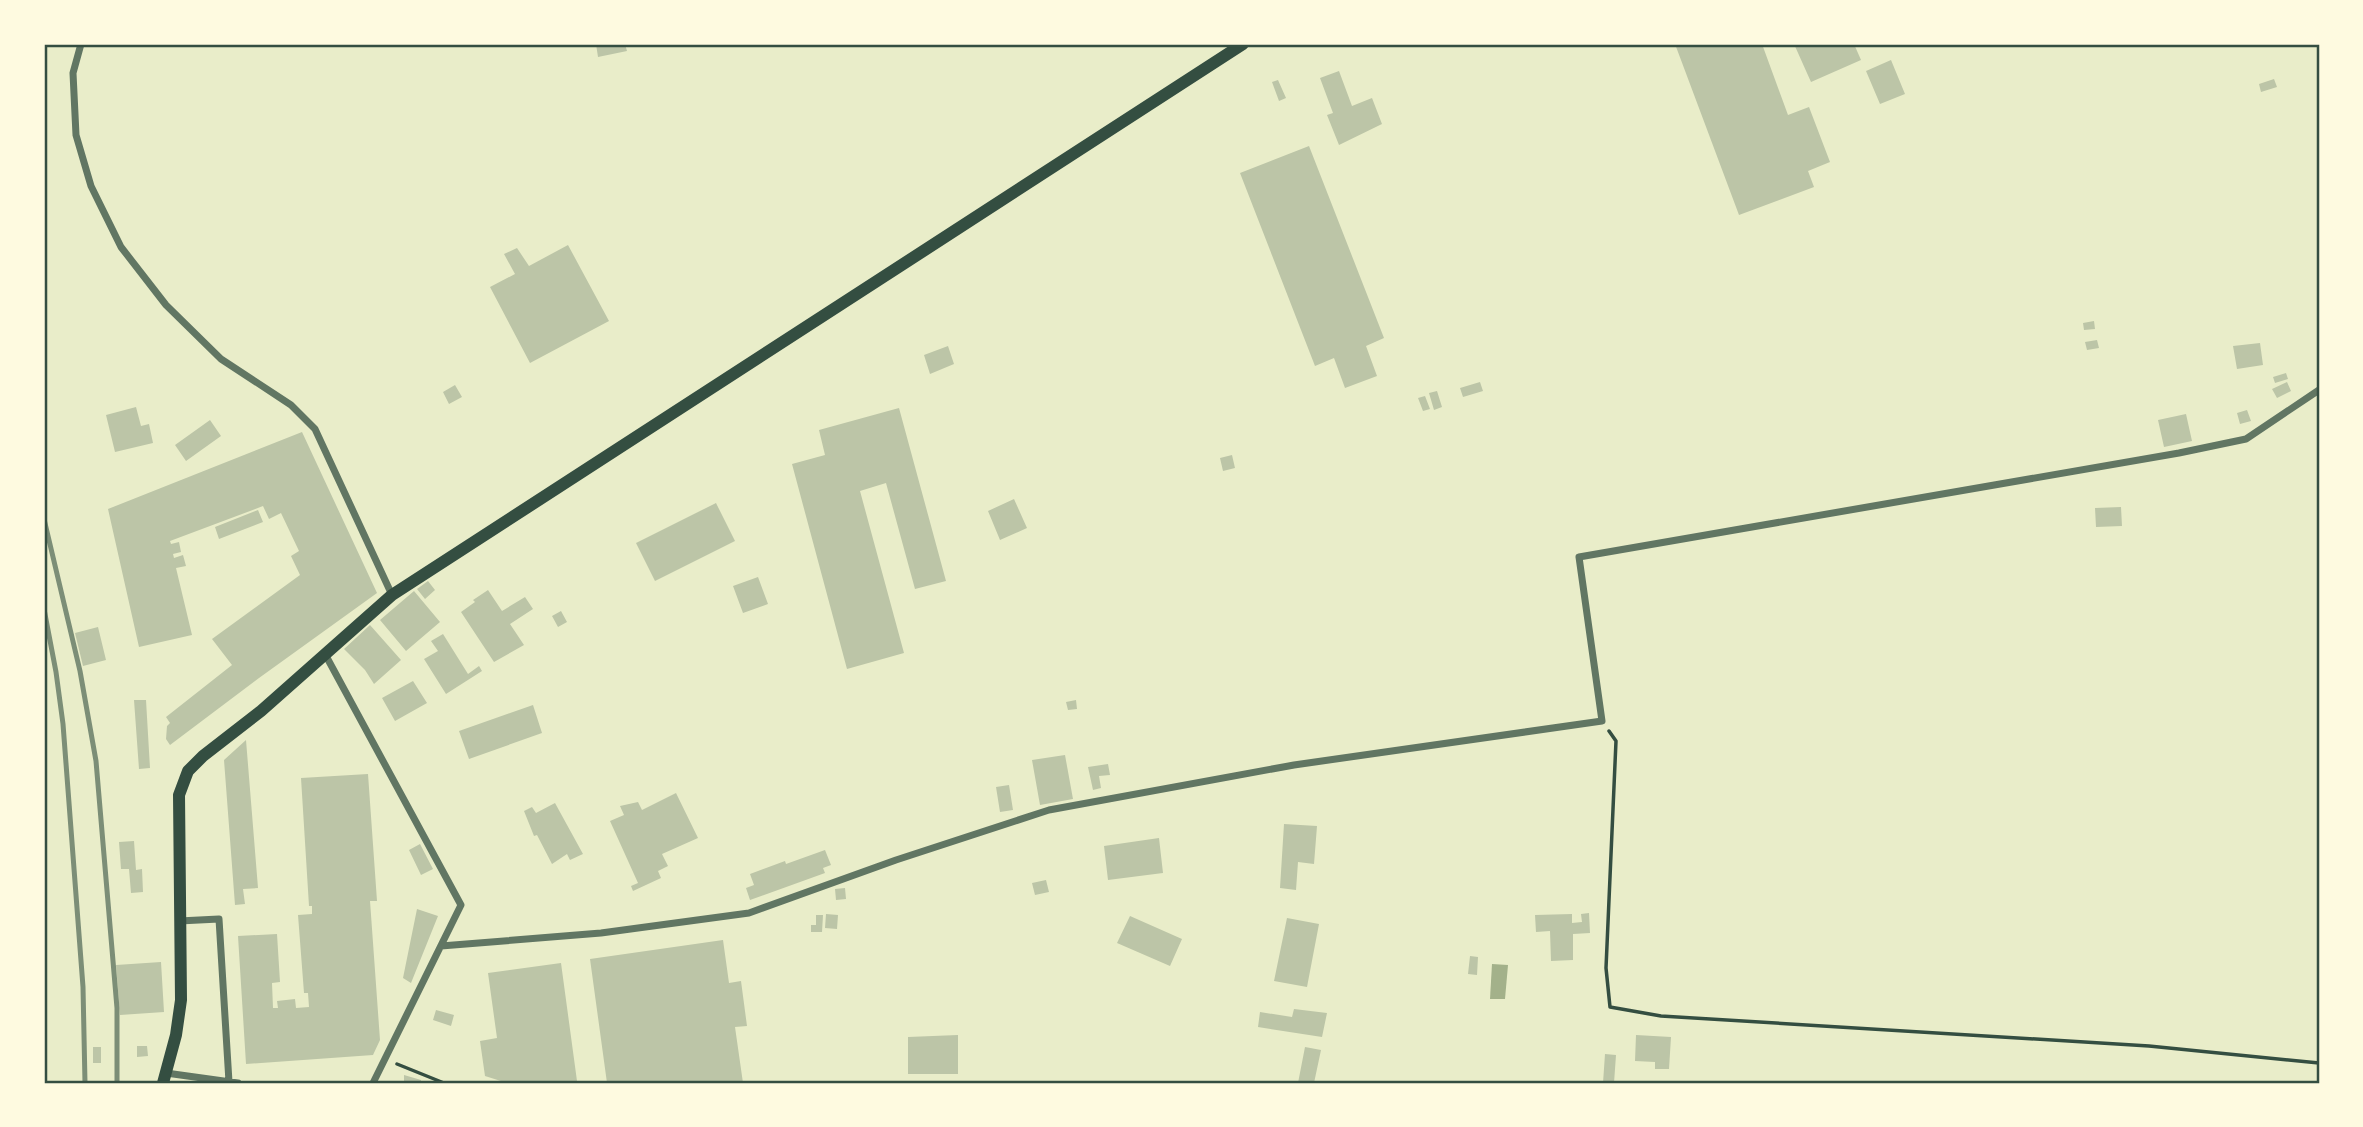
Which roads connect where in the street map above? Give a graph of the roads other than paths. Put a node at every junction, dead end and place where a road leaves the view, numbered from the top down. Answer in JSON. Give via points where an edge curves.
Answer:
{"nodes":[{"id":1,"x":80,"y":44,"type":"edge"},
{"id":2,"x":1242,"y":44,"type":"edge"},
{"id":3,"x":2319,"y":390,"type":"edge"},
{"id":4,"x":392,"y":595,"type":"junction"},
{"id":5,"x":325,"y":654,"type":"junction"},
{"id":6,"x":180,"y":921,"type":"junction"},
{"id":7,"x":441,"y":946,"type":"junction"},
{"id":8,"x":165,"y":1078,"type":"edge"},
{"id":9,"x":229,"y":1082,"type":"edge"},
{"id":10,"x":239,"y":1083,"type":"edge"},
{"id":11,"x":373,"y":1083,"type":"edge"}],
"edges":[{"from":1,"to":4,"type":"street","via":[[74,73],[76,135],[91,186],[121,247],[166,305],[221,359],[291,405],[315,429]]},
{"from":2,"to":4,"type":"main road"},
{"from":3,"to":7,"type":"street","via":[[2246,439],[1579,557],[1602,721],[1294,765],[1049,810],[749,913],[601,933]]},
{"from":4,"to":5,"type":"main road"},
{"from":5,"to":6,"type":"main road","via":[[188,771],[179,795]]},
{"from":5,"to":7,"type":"street","via":[[461,905]]},
{"from":6,"to":8,"type":"main road","via":[[181,1000]]},
{"from":6,"to":9,"type":"street","via":[[219,919]]},
{"from":7,"to":11,"type":"street"},
{"from":8,"to":9,"type":"street"},
{"from":9,"to":10,"type":"street"}]}
